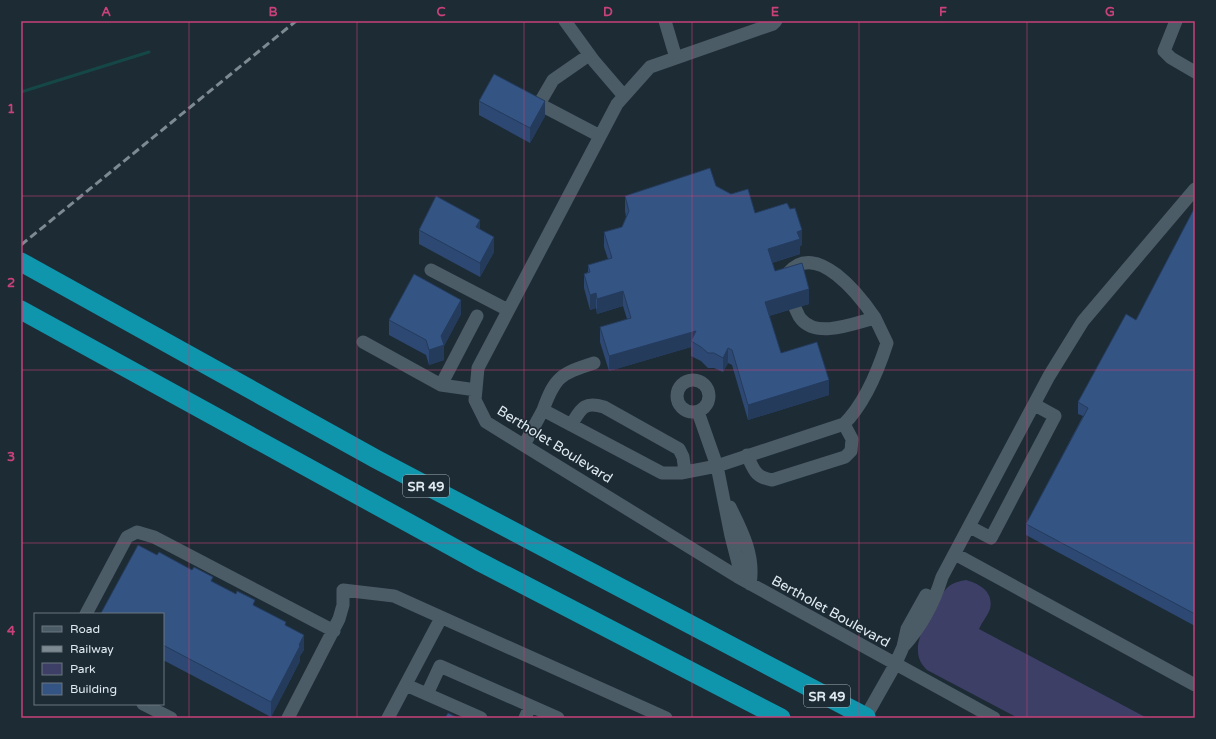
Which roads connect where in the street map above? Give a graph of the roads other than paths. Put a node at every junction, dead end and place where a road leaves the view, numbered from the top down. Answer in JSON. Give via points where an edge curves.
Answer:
{"nodes":[{"id":1,"x":565,"y":21,"type":"edge"},
{"id":2,"x":665,"y":21,"type":"edge"},
{"id":3,"x":776,"y":21,"type":"edge"},
{"id":4,"x":1176,"y":21,"type":"edge"},
{"id":5,"x":589,"y":54,"type":"junction"},
{"id":6,"x":676,"y":58,"type":"junction"},
{"id":7,"x":1195,"y":72,"type":"edge"},
{"id":8,"x":624,"y":96,"type":"junction"},
{"id":9,"x":600,"y":136,"type":"junction"},
{"id":10,"x":1195,"y":189,"type":"edge"},
{"id":11,"x":21,"y":262,"type":"edge"},
{"id":12,"x":431,"y":270,"type":"dead end"},
{"id":13,"x":787,"y":282,"type":"edge"},
{"id":14,"x":795,"y":308,"type":"dead end"},
{"id":15,"x":508,"y":310,"type":"junction"},
{"id":16,"x":26,"y":312,"type":"edge"},
{"id":17,"x":477,"y":316,"type":"dead end"},
{"id":18,"x":875,"y":318,"type":"junction"},
{"id":19,"x":363,"y":342,"type":"dead end"},
{"id":20,"x":594,"y":363,"type":"dead end"},
{"id":21,"x":441,"y":385,"type":"junction"},
{"id":22,"x":476,"y":390,"type":"junction"},
{"id":23,"x":1035,"y":405,"type":"junction"},
{"id":24,"x":544,"y":410,"type":"junction"},
{"id":25,"x":698,"y":412,"type":"dead end"},
{"id":26,"x":844,"y":424,"type":"junction"},
{"id":27,"x":571,"y":425,"type":"junction"},
{"id":28,"x":524,"y":445,"type":"junction"},
{"id":29,"x":747,"y":455,"type":"junction"},
{"id":30,"x":717,"y":466,"type":"junction"},
{"id":31,"x":685,"y":472,"type":"junction"},
{"id":32,"x":724,"y":496,"type":"junction"},
{"id":33,"x":970,"y":527,"type":"junction"},
{"id":34,"x":955,"y":554,"type":"junction"},
{"id":35,"x":738,"y":577,"type":"junction"},
{"id":36,"x":750,"y":584,"type":"junction"},
{"id":37,"x":87,"y":613,"type":"edge"},
{"id":38,"x":441,"y":618,"type":"junction"},
{"id":39,"x":334,"y":631,"type":"junction"},
{"id":40,"x":895,"y":665,"type":"junction"},
{"id":41,"x":406,"y":685,"type":"junction"},
{"id":42,"x":1195,"y":685,"type":"edge"},
{"id":43,"x":428,"y":694,"type":"junction"},
{"id":44,"x":145,"y":705,"type":"edge"},
{"id":45,"x":530,"y":706,"type":"junction"},
{"id":46,"x":866,"y":717,"type":"edge"},
{"id":47,"x":171,"y":718,"type":"edge"},
{"id":48,"x":288,"y":718,"type":"edge"},
{"id":49,"x":388,"y":718,"type":"edge"},
{"id":50,"x":481,"y":718,"type":"edge"},
{"id":51,"x":525,"y":718,"type":"edge"},
{"id":52,"x":558,"y":718,"type":"edge"},
{"id":53,"x":666,"y":718,"type":"edge"},
{"id":54,"x":781,"y":718,"type":"edge"},
{"id":55,"x":994,"y":718,"type":"edge"}],
"edges":[{"from":1,"to":5,"type":"street"},
{"from":2,"to":6,"type":"street"},
{"from":3,"to":6,"type":"street","name":"Bertholet Boulevard","via":[[774,24]]},
{"from":4,"to":7,"type":"street","via":[[1164,51]]},
{"from":5,"to":8,"type":"street"},
{"from":5,"to":9,"type":"street","via":[[553,80],[539,104]]},
{"from":6,"to":8,"type":"street","name":"Bertholet Boulevard","via":[[650,67]]},
{"from":8,"to":9,"type":"street","name":"Bertholet Boulevard","via":[[616,104]]},
{"from":9,"to":15,"type":"street","name":"Bertholet Boulevard"},
{"from":10,"to":23,"type":"street","via":[[1084,321],[1049,376]]},
{"from":11,"to":46,"type":"highway","number":"SR 49","via":[[492,521]]},
{"from":12,"to":15,"type":"street"},
{"from":13,"to":18,"type":"street","via":[[788,273],[793,267],[806,263],[819,264],[832,270],[848,285]]},
{"from":14,"to":18,"type":"street","via":[[801,320],[824,329]]},
{"from":15,"to":22,"type":"street","name":"Bertholet Boulevard","via":[[478,368]]},
{"from":16,"to":54,"type":"highway","number":"SR 49","via":[[478,561]]},
{"from":17,"to":21,"type":"street"},
{"from":18,"to":26,"type":"street","via":[[887,343],[881,362],[856,413]]},
{"from":19,"to":21,"type":"street"},
{"from":20,"to":24,"type":"street","via":[[568,371],[557,381],[550,390]]},
{"from":21,"to":22,"type":"street"},
{"from":22,"to":28,"type":"street","name":"Bertholet Boulevard","via":[[475,400],[486,422]]},
{"from":23,"to":33,"type":"street"},
{"from":23,"to":33,"type":"street","via":[[1055,416],[991,538]]},
{"from":24,"to":27,"type":"street"},
{"from":24,"to":28,"type":"street"},
{"from":25,"to":30,"type":"street"},
{"from":26,"to":29,"type":"street"},
{"from":26,"to":29,"type":"street","via":[[852,439],[851,451],[844,458],[772,480],[762,478],[754,472]]},
{"from":27,"to":31,"type":"street","via":[[662,473]]},
{"from":27,"to":31,"type":"street","via":[[583,407],[592,404],[604,407],[679,449]]},
{"from":28,"to":35,"type":"street","name":"Bertholet Boulevard"},
{"from":29,"to":30,"type":"street"},
{"from":30,"to":31,"type":"street"},
{"from":30,"to":32,"type":"street"},
{"from":32,"to":35,"type":"street","via":[[740,571]]},
{"from":32,"to":36,"type":"street","via":[[744,535],[752,571]]},
{"from":33,"to":34,"type":"street"},
{"from":34,"to":40,"type":"street","via":[[942,577],[930,587],[907,629]]},
{"from":34,"to":42,"type":"street"},
{"from":35,"to":36,"type":"street","name":"Bertholet Boulevard"},
{"from":36,"to":40,"type":"street","name":"Bertholet Boulevard"},
{"from":37,"to":39,"type":"street","via":[[127,537],[137,532],[154,537]]},
{"from":38,"to":39,"type":"street","via":[[394,596],[343,590],[343,605]]},
{"from":38,"to":41,"type":"street"},
{"from":38,"to":53,"type":"street"},
{"from":39,"to":48,"type":"street"},
{"from":40,"to":46,"type":"street","name":"Bertholet Boulevard"},
{"from":40,"to":55,"type":"street"},
{"from":41,"to":43,"type":"street"},
{"from":41,"to":49,"type":"street"},
{"from":43,"to":45,"type":"street","via":[[440,666]]},
{"from":43,"to":50,"type":"street"},
{"from":44,"to":47,"type":"street"},
{"from":45,"to":51,"type":"street"},
{"from":45,"to":52,"type":"street"}]}
